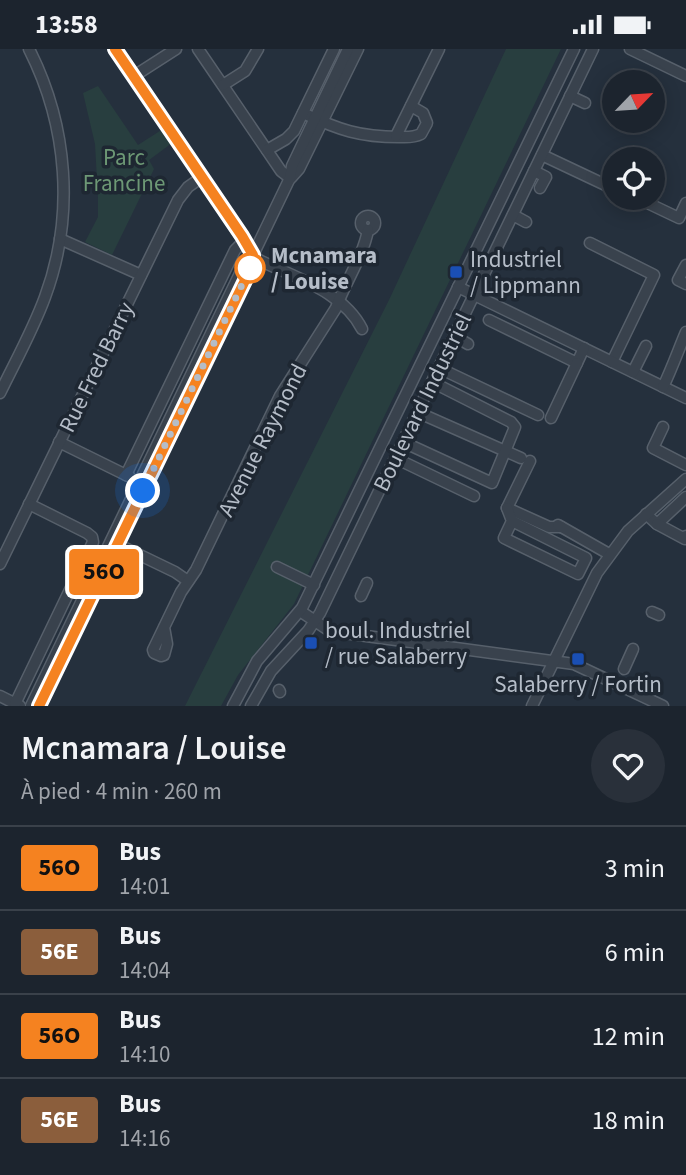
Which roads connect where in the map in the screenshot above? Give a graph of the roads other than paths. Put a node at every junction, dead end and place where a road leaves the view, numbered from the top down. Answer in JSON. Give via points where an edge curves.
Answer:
{"nodes":[{"id":1,"x":29,"y":49,"type":"edge"},
{"id":2,"x":116,"y":49,"type":"edge"},
{"id":3,"x":176,"y":49,"type":"edge"},
{"id":4,"x":198,"y":49,"type":"edge"},
{"id":5,"x":258,"y":49,"type":"edge"},
{"id":6,"x":334,"y":49,"type":"edge"},
{"id":7,"x":348,"y":49,"type":"edge"},
{"id":8,"x":358,"y":49,"type":"edge"},
{"id":9,"x":439,"y":49,"type":"edge"},
{"id":10,"x":574,"y":49,"type":"edge"},
{"id":11,"x":593,"y":49,"type":"edge"},
{"id":12,"x":630,"y":49,"type":"edge"},
{"id":13,"x":134,"y":76,"type":"junction"},
{"id":14,"x":686,"y":76,"type":"edge"},
{"id":15,"x":223,"y":85,"type":"junction"},
{"id":16,"x":570,"y":96,"type":"junction"},
{"id":17,"x":585,"y":103,"type":"dead end"},
{"id":18,"x":411,"y":106,"type":"junction"},
{"id":19,"x":303,"y":113,"type":"junction"},
{"id":20,"x":319,"y":120,"type":"junction"},
{"id":21,"x":396,"y":136,"type":"junction"},
{"id":22,"x":267,"y":150,"type":"junction"},
{"id":23,"x":542,"y":155,"type":"junction"},
{"id":24,"x":534,"y":171,"type":"junction"},
{"id":25,"x":202,"y":177,"type":"junction"},
{"id":26,"x":290,"y":178,"type":"junction"},
{"id":27,"x":545,"y":183,"type":"dead end"},
{"id":28,"x":602,"y":183,"type":"edge"},
{"id":29,"x":686,"y":203,"type":"edge"},
{"id":30,"x":662,"y":210,"type":"edge"},
{"id":31,"x":513,"y":215,"type":"junction"},
{"id":32,"x":526,"y":222,"type":"dead end"},
{"id":33,"x":368,"y":230,"type":"dead end"},
{"id":34,"x":61,"y":239,"type":"junction"},
{"id":35,"x":244,"y":241,"type":"junction"},
{"id":36,"x":590,"y":243,"type":"dead end"},
{"id":37,"x":253,"y":255,"type":"junction"},
{"id":38,"x":686,"y":265,"type":"edge"},
{"id":39,"x":141,"y":275,"type":"junction"},
{"id":40,"x":686,"y":284,"type":"edge"},
{"id":41,"x":458,"y":287,"type":"junction"},
{"id":42,"x":474,"y":295,"type":"junction"},
{"id":43,"x":339,"y":300,"type":"junction"},
{"id":44,"x":489,"y":320,"type":"dead end"},
{"id":45,"x":526,"y":320,"type":"junction"},
{"id":46,"x":362,"y":329,"type":"dead end"},
{"id":47,"x":686,"y":332,"type":"edge"},
{"id":48,"x":519,"y":335,"type":"junction"},
{"id":49,"x":556,"y":335,"type":"junction"},
{"id":50,"x":454,"y":337,"type":"junction"},
{"id":51,"x":468,"y":344,"type":"dead end"},
{"id":52,"x":646,"y":346,"type":"dead end"},
{"id":53,"x":584,"y":348,"type":"junction"},
{"id":54,"x":549,"y":349,"type":"junction"},
{"id":55,"x":612,"y":362,"type":"junction"},
{"id":56,"x":578,"y":363,"type":"junction"},
{"id":57,"x":439,"y":368,"type":"junction"},
{"id":58,"x":633,"y":372,"type":"junction"},
{"id":59,"x":432,"y":382,"type":"junction"},
{"id":60,"x":663,"y":387,"type":"junction"},
{"id":61,"x":0,"y":393,"type":"edge"},
{"id":62,"x":686,"y":398,"type":"edge"},
{"id":63,"x":417,"y":412,"type":"junction"},
{"id":64,"x":538,"y":415,"type":"dead end"},
{"id":65,"x":551,"y":418,"type":"dead end"},
{"id":66,"x":663,"y":426,"type":"dead end"},
{"id":67,"x":59,"y":442,"type":"junction"},
{"id":68,"x":403,"y":442,"type":"junction"},
{"id":69,"x":504,"y":451,"type":"junction"},
{"id":70,"x":395,"y":458,"type":"junction"},
{"id":71,"x":686,"y":465,"type":"edge"},
{"id":72,"x":126,"y":475,"type":"junction"},
{"id":73,"x":686,"y":479,"type":"edge"},
{"id":74,"x":143,"y":483,"type":"junction"},
{"id":75,"x":474,"y":496,"type":"dead end"},
{"id":76,"x":686,"y":497,"type":"edge"},
{"id":77,"x":29,"y":504,"type":"junction"},
{"id":78,"x":507,"y":508,"type":"junction"},
{"id":79,"x":646,"y":514,"type":"junction"},
{"id":80,"x":512,"y":521,"type":"junction"},
{"id":81,"x":657,"y":524,"type":"junction"},
{"id":82,"x":686,"y":538,"type":"edge"},
{"id":83,"x":117,"y":544,"type":"junction"},
{"id":84,"x":609,"y":554,"type":"junction"},
{"id":85,"x":0,"y":564,"type":"edge"},
{"id":86,"x":277,"y":566,"type":"dead end"},
{"id":87,"x":578,"y":574,"type":"junction"},
{"id":88,"x":188,"y":581,"type":"junction"},
{"id":89,"x":367,"y":583,"type":"dead end"},
{"id":90,"x":313,"y":585,"type":"junction"},
{"id":91,"x":591,"y":586,"type":"junction"},
{"id":92,"x":360,"y":596,"type":"dead end"},
{"id":93,"x":300,"y":611,"type":"junction"},
{"id":94,"x":315,"y":621,"type":"junction"},
{"id":95,"x":164,"y":627,"type":"dead end"},
{"id":96,"x":634,"y":649,"type":"dead end"},
{"id":97,"x":554,"y":662,"type":"junction"},
{"id":98,"x":624,"y":669,"type":"dead end"},
{"id":99,"x":0,"y":696,"type":"edge"},
{"id":100,"x":18,"y":705,"type":"edge"},
{"id":101,"x":30,"y":706,"type":"edge"},
{"id":102,"x":39,"y":706,"type":"edge"},
{"id":103,"x":233,"y":706,"type":"edge"},
{"id":104,"x":251,"y":706,"type":"edge"},
{"id":105,"x":532,"y":706,"type":"edge"},
{"id":106,"x":663,"y":706,"type":"edge"}],
"edges":[{"from":1,"to":34,"type":"street","via":[[48,96],[61,150]]},
{"from":2,"to":13,"type":"street"},
{"from":3,"to":13,"type":"street"},
{"from":4,"to":15,"type":"street"},
{"from":5,"to":15,"type":"street","via":[[245,71]]},
{"from":6,"to":19,"type":"street"},
{"from":7,"to":20,"type":"street"},
{"from":8,"to":20,"type":"street"},
{"from":9,"to":18,"type":"street"},
{"from":10,"to":41,"type":"street","name":"Boulevard Industriel"},
{"from":11,"to":16,"type":"street","name":"Boulevard Industriel"},
{"from":12,"to":14,"type":"street"},
{"from":13,"to":25,"type":"street"},
{"from":15,"to":22,"type":"street"},
{"from":16,"to":17,"type":"street"},
{"from":16,"to":23,"type":"street","name":"Boulevard Industriel"},
{"from":18,"to":21,"type":"street"},
{"from":18,"to":21,"type":"street","via":[[425,117],[424,130],[415,137]]},
{"from":19,"to":20,"type":"street"},
{"from":19,"to":22,"type":"street","via":[[289,136]]},
{"from":20,"to":21,"type":"street","via":[[364,136]]},
{"from":20,"to":26,"type":"street","via":[[299,169]]},
{"from":22,"to":26,"type":"street"},
{"from":23,"to":24,"type":"street","name":"Boulevard Industriel"},
{"from":23,"to":28,"type":"street"},
{"from":24,"to":27,"type":"street","via":[[546,177]]},
{"from":24,"to":31,"type":"street","name":"Boulevard Industriel"},
{"from":25,"to":35,"type":"street"},
{"from":25,"to":39,"type":"street","name":"Rue Fred Barry","via":[[178,200]]},
{"from":26,"to":37,"type":"street"},
{"from":29,"to":30,"type":"street","via":[[679,218]]},
{"from":31,"to":32,"type":"street"},
{"from":31,"to":42,"type":"street","name":"Boulevard Industriel"},
{"from":33,"to":43,"type":"street","name":"Avenue Raymond"},
{"from":34,"to":39,"type":"street"},
{"from":34,"to":61,"type":"street","via":[[43,303]]},
{"from":35,"to":37,"type":"street"},
{"from":35,"to":72,"type":"street","via":[[235,250]]},
{"from":36,"to":55,"type":"street","via":[[654,275]]},
{"from":37,"to":43,"type":"street"},
{"from":37,"to":74,"type":"street","via":[[246,261]]},
{"from":38,"to":40,"type":"street","via":[[678,280]]},
{"from":39,"to":67,"type":"street","name":"Rue Fred Barry"},
{"from":41,"to":42,"type":"street"},
{"from":41,"to":90,"type":"street","name":"Boulevard Industriel"},
{"from":42,"to":45,"type":"street"},
{"from":42,"to":50,"type":"street","name":"Boulevard Industriel"},
{"from":43,"to":46,"type":"street"},
{"from":43,"to":88,"type":"street","name":"Avenue Raymond","via":[[280,396]]},
{"from":44,"to":48,"type":"street"},
{"from":45,"to":48,"type":"street"},
{"from":45,"to":49,"type":"street"},
{"from":47,"to":60,"type":"street"},
{"from":48,"to":54,"type":"street"},
{"from":49,"to":53,"type":"street"},
{"from":49,"to":54,"type":"street"},
{"from":50,"to":51,"type":"street"},
{"from":50,"to":57,"type":"street","name":"Boulevard Industriel"},
{"from":52,"to":58,"type":"street"},
{"from":53,"to":55,"type":"street"},
{"from":53,"to":56,"type":"street"},
{"from":54,"to":56,"type":"street"},
{"from":55,"to":58,"type":"street"},
{"from":56,"to":65,"type":"street"},
{"from":57,"to":59,"type":"street","name":"Boulevard Industriel"},
{"from":57,"to":64,"type":"street"},
{"from":58,"to":60,"type":"street"},
{"from":59,"to":63,"type":"street","name":"Boulevard Industriel"},
{"from":59,"to":69,"type":"street","via":[[511,422],[515,427]]},
{"from":60,"to":62,"type":"street"},
{"from":63,"to":68,"type":"street","name":"Boulevard Industriel"},
{"from":63,"to":69,"type":"street"},
{"from":66,"to":71,"type":"street","via":[[653,448]]},
{"from":67,"to":72,"type":"street"},
{"from":67,"to":77,"type":"street","name":"Rue Fred Barry"},
{"from":68,"to":69,"type":"street","via":[[492,483]]},
{"from":68,"to":70,"type":"street","name":"Boulevard Industriel"},
{"from":69,"to":78,"type":"street","via":[[525,460]]},
{"from":70,"to":75,"type":"street"},
{"from":70,"to":94,"type":"street","name":"Boulevard Industriel"},
{"from":72,"to":74,"type":"street"},
{"from":73,"to":79,"type":"street"},
{"from":74,"to":83,"type":"street"},
{"from":74,"to":101,"type":"street"},
{"from":76,"to":81,"type":"street"},
{"from":77,"to":85,"type":"street","name":"Rue Fred Barry"},
{"from":77,"to":100,"type":"street","via":[[93,538]]},
{"from":78,"to":80,"type":"street"},
{"from":78,"to":84,"type":"street","via":[[549,527],[556,524]]},
{"from":79,"to":81,"type":"street"},
{"from":79,"to":84,"type":"street"},
{"from":80,"to":87,"type":"street","via":[[586,558]]},
{"from":80,"to":87,"type":"street","via":[[504,538]]},
{"from":81,"to":82,"type":"street"},
{"from":83,"to":88,"type":"street"},
{"from":83,"to":102,"type":"street"},
{"from":84,"to":91,"type":"street"},
{"from":86,"to":90,"type":"street"},
{"from":87,"to":91,"type":"street","via":[[579,580]]},
{"from":88,"to":95,"type":"street","name":"Avenue Raymond"},
{"from":89,"to":92,"type":"street"},
{"from":90,"to":93,"type":"street","name":"Boulevard Industriel"},
{"from":91,"to":97,"type":"street"},
{"from":93,"to":94,"type":"street"},
{"from":93,"to":103,"type":"street","name":"Boulevard Industriel","via":[[257,661]]},
{"from":94,"to":97,"type":"street","via":[[344,633]]},
{"from":94,"to":104,"type":"street","name":"Boulevard Industriel","via":[[271,671]]},
{"from":96,"to":98,"type":"street"},
{"from":97,"to":105,"type":"street"},
{"from":97,"to":106,"type":"street","via":[[583,667]]},
{"from":99,"to":100,"type":"street"}]}
